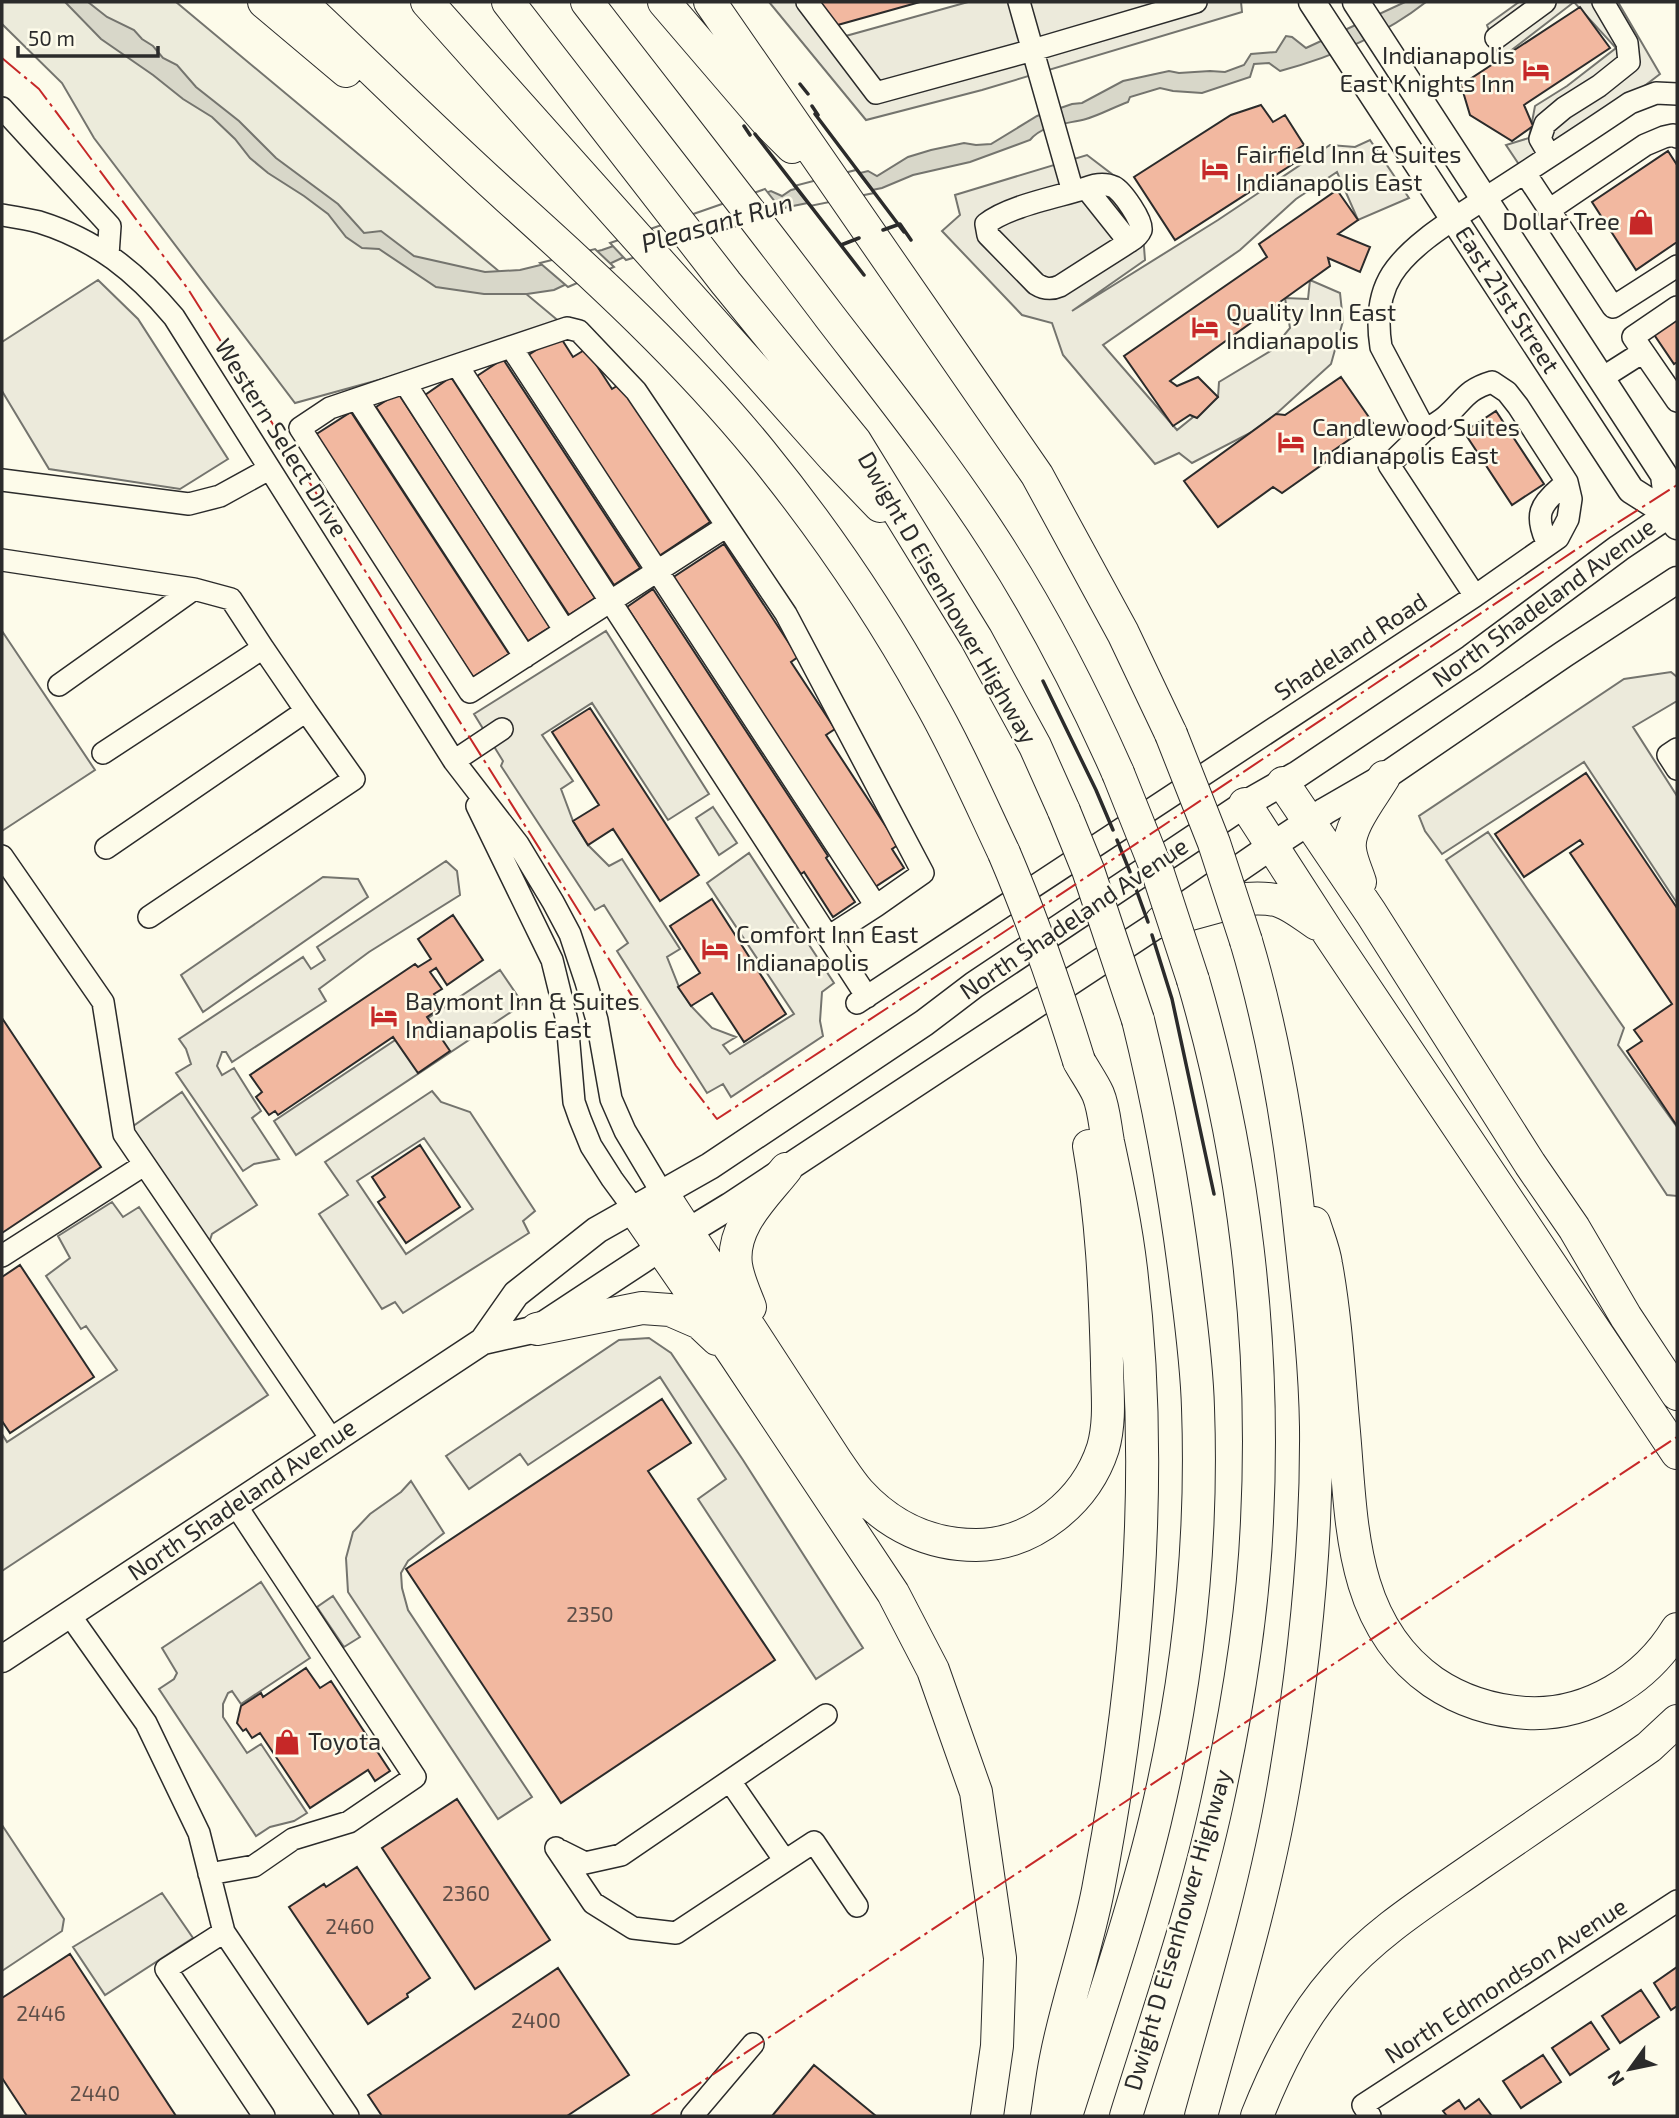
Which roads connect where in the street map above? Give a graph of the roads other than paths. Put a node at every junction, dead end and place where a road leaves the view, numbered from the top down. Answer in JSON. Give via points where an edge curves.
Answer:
{"nodes":[{"id":1,"x":264,"y":2,"type":"edge"},
{"id":2,"x":301,"y":2,"type":"edge"},
{"id":3,"x":427,"y":2,"type":"edge"},
{"id":4,"x":508,"y":2,"type":"edge"},
{"id":5,"x":587,"y":2,"type":"edge"},
{"id":6,"x":664,"y":2,"type":"edge"},
{"id":7,"x":710,"y":2,"type":"edge"},
{"id":8,"x":807,"y":2,"type":"edge"},
{"id":9,"x":1018,"y":2,"type":"edge"},
{"id":10,"x":1196,"y":2,"type":"edge"},
{"id":11,"x":1312,"y":2,"type":"edge"},
{"id":12,"x":1356,"y":2,"type":"edge"},
{"id":13,"x":1545,"y":2,"type":"edge"},
{"id":14,"x":1603,"y":2,"type":"edge"},
{"id":15,"x":1496,"y":38,"type":"dead end"},
{"id":16,"x":1033,"y":50,"type":"junction"},
{"id":17,"x":1677,"y":94,"type":"edge"},
{"id":18,"x":2,"y":108,"type":"edge"},
{"id":19,"x":1677,"y":137,"type":"edge"},
{"id":20,"x":796,"y":140,"type":"junction"},
{"id":21,"x":1550,"y":156,"type":"junction"},
{"id":22,"x":1525,"y":173,"type":"junction"},
{"id":23,"x":1080,"y":190,"type":"junction"},
{"id":24,"x":507,"y":197,"type":"junction"},
{"id":25,"x":1469,"y":210,"type":"junction"},
{"id":26,"x":1549,"y":210,"type":"junction"},
{"id":27,"x":2,"y":215,"type":"edge"},
{"id":28,"x":108,"y":255,"type":"junction"},
{"id":29,"x":1677,"y":266,"type":"edge"},
{"id":30,"x":1677,"y":307,"type":"edge"},
{"id":31,"x":511,"y":347,"type":"junction"},
{"id":32,"x":1643,"y":352,"type":"junction"},
{"id":33,"x":457,"y":365,"type":"junction"},
{"id":34,"x":1602,"y":378,"type":"junction"},
{"id":35,"x":405,"y":383,"type":"junction"},
{"id":36,"x":1674,"y":391,"type":"edge"},
{"id":37,"x":357,"y":399,"type":"junction"},
{"id":38,"x":1446,"y":416,"type":"junction"},
{"id":39,"x":1425,"y":430,"type":"junction"},
{"id":40,"x":269,"y":468,"type":"junction"},
{"id":41,"x":2,"y":480,"type":"edge"},
{"id":42,"x":1675,"y":516,"type":"edge"},
{"id":43,"x":727,"y":526,"type":"junction"},
{"id":44,"x":1546,"y":543,"type":"junction"},
{"id":45,"x":924,"y":552,"type":"junction"},
{"id":46,"x":2,"y":560,"type":"edge"},
{"id":47,"x":657,"y":571,"type":"junction"},
{"id":48,"x":1677,"y":580,"type":"edge"},
{"id":49,"x":194,"y":589,"type":"junction"},
{"id":50,"x":1475,"y":596,"type":"junction"},
{"id":51,"x":610,"y":601,"type":"junction"},
{"id":52,"x":565,"y":631,"type":"junction"},
{"id":53,"x":263,"y":648,"type":"junction"},
{"id":54,"x":525,"y":657,"type":"junction"},
{"id":55,"x":59,"y":685,"type":"dead end"},
{"id":56,"x":306,"y":711,"type":"junction"},
{"id":57,"x":502,"y":729,"type":"dead end"},
{"id":58,"x":1677,"y":749,"type":"edge"},
{"id":59,"x":103,"y":753,"type":"dead end"},
{"id":60,"x":454,"y":761,"type":"junction"},
{"id":61,"x":1677,"y":769,"type":"edge"},
{"id":62,"x":1384,"y":777,"type":"junction"},
{"id":63,"x":1283,"y":783,"type":"junction"},
{"id":64,"x":1245,"y":804,"type":"junction"},
{"id":65,"x":1310,"y":822,"type":"junction"},
{"id":66,"x":1273,"y":845,"type":"junction"},
{"id":67,"x":106,"y":848,"type":"dead end"},
{"id":68,"x":2,"y":856,"type":"edge"},
{"id":69,"x":876,"y":906,"type":"junction"},
{"id":70,"x":1371,"y":913,"type":"junction"},
{"id":71,"x":149,"y":917,"type":"dead end"},
{"id":72,"x":1161,"y":922,"type":"junction"},
{"id":73,"x":1329,"y":934,"type":"junction"},
{"id":74,"x":828,"y":937,"type":"junction"},
{"id":75,"x":1079,"y":1062,"type":"junction"},
{"id":76,"x":1292,"y":1148,"type":"junction"},
{"id":77,"x":144,"y":1165,"type":"junction"},
{"id":78,"x":786,"y":1169,"type":"junction"},
{"id":79,"x":662,"y":1193,"type":"junction"},
{"id":80,"x":634,"y":1209,"type":"junction"},
{"id":81,"x":675,"y":1240,"type":"junction"},
{"id":82,"x":2,"y":1256,"type":"edge"},
{"id":83,"x":537,"y":1329,"type":"junction"},
{"id":84,"x":483,"y":1341,"type":"junction"},
{"id":85,"x":765,"y":1352,"type":"junction"},
{"id":86,"x":734,"y":1354,"type":"junction"},
{"id":87,"x":1677,"y":1394,"type":"edge"},
{"id":88,"x":332,"y":1440,"type":"junction"},
{"id":89,"x":1677,"y":1453,"type":"edge"},
{"id":90,"x":235,"y":1504,"type":"junction"},
{"id":91,"x":69,"y":1614,"type":"junction"},
{"id":92,"x":1677,"y":1629,"type":"edge"},
{"id":93,"x":2,"y":1659,"type":"edge"},
{"id":94,"x":826,"y":1716,"type":"dead end"},
{"id":95,"x":1677,"y":1721,"type":"edge"},
{"id":96,"x":730,"y":1781,"type":"junction"},
{"id":97,"x":785,"y":1861,"type":"junction"},
{"id":98,"x":209,"y":1874,"type":"junction"},
{"id":99,"x":1677,"y":1900,"type":"edge"},
{"id":100,"x":857,"y":1906,"type":"dead end"},
{"id":101,"x":224,"y":1932,"type":"junction"},
{"id":102,"x":753,"y":2044,"type":"dead end"},
{"id":103,"x":1367,"y":2111,"type":"edge"},
{"id":104,"x":264,"y":2116,"type":"edge"},
{"id":105,"x":348,"y":2116,"type":"edge"},
{"id":106,"x":692,"y":2116,"type":"edge"},
{"id":107,"x":987,"y":2116,"type":"edge"},
{"id":108,"x":1047,"y":2116,"type":"edge"},
{"id":109,"x":1066,"y":2116,"type":"edge"},
{"id":110,"x":1126,"y":2116,"type":"edge"},
{"id":111,"x":1201,"y":2116,"type":"edge"},
{"id":112,"x":1257,"y":2116,"type":"edge"}],
"edges":[{"from":1,"to":24,"type":"highway","via":[[399,117]]},
{"from":2,"to":24,"type":"highway"},
{"from":3,"to":45,"type":"highway","via":[[834,458]]},
{"from":4,"to":45,"type":"highway","name":"Dwight D Eisenhower Highway","via":[[855,441]]},
{"from":5,"to":110,"type":"highway","name":"Dwight D Eisenhower Highway","bridge":true,"via":[[791,265],[996,543],[1051,636],[1118,773],[1158,873],[1215,1063],[1249,1259],[1258,1421],[1257,1521],[1243,1663],[1216,1807]]},
{"from":6,"to":20,"type":"highway","via":[[768,122]]},
{"from":7,"to":20,"type":"highway"},
{"from":8,"to":16,"type":"street","via":[[876,93]]},
{"from":9,"to":16,"type":"street"},
{"from":10,"to":16,"type":"street"},
{"from":11,"to":25,"type":"main road","name":"East 21st Street","via":[[1356,69]]},
{"from":12,"to":25,"type":"main road","name":"East 21st Street","via":[[1390,53]]},
{"from":13,"to":15,"type":"street"},
{"from":14,"to":21,"type":"street","via":[[1627,43],[1629,62],[1545,124],[1539,139]]},
{"from":16,"to":23,"type":"street","via":[[1064,157]]},
{"from":17,"to":21,"type":"street","via":[[1644,96]]},
{"from":18,"to":28,"type":"street","via":[[110,226]]},
{"from":19,"to":26,"type":"street","via":[[1645,145]]},
{"from":20,"to":76,"type":"highway","bridge":true,"via":[[871,234],[1037,475],[1123,633],[1171,734],[1214,843],[1246,941]]},
{"from":21,"to":22,"type":"street"},
{"from":22,"to":25,"type":"street"},
{"from":22,"to":26,"type":"street"},
{"from":23,"to":23,"type":"street","via":[[999,215],[986,225],[988,236],[1036,284],[1048,289],[1129,242]]},
{"from":24,"to":75,"type":"highway","bridge":true,"via":[[686,366],[762,453],[864,595],[928,697],[966,771],[1030,915]]},
{"from":25,"to":34,"type":"main road","name":"East 21st Street"},
{"from":25,"to":39,"type":"street","via":[[1399,265],[1379,309],[1381,346]]},
{"from":25,"to":42,"type":"main road","name":"East 21st Street","via":[[1632,490]]},
{"from":26,"to":29,"type":"street","via":[[1613,307]]},
{"from":27,"to":28,"type":"street","name":"Western Select Drive","via":[[61,230]]},
{"from":28,"to":40,"type":"street","name":"Western Select Drive","via":[[148,286],[174,317]]},
{"from":30,"to":32,"type":"street","via":[[1633,337]]},
{"from":31,"to":33,"type":"street"},
{"from":31,"to":43,"type":"street","via":[[567,328],[579,331],[636,391]]},
{"from":31,"to":47,"type":"street"},
{"from":32,"to":34,"type":"street"},
{"from":32,"to":36,"type":"street"},
{"from":33,"to":35,"type":"street"},
{"from":33,"to":51,"type":"street"},
{"from":34,"to":42,"type":"main road","name":"East 21st Street","via":[[1664,475]]},
{"from":35,"to":37,"type":"street"},
{"from":35,"to":52,"type":"street"},
{"from":37,"to":54,"type":"street"},
{"from":37,"to":54,"type":"street","via":[[330,408],[300,428],[470,692]]},
{"from":38,"to":39,"type":"street"},
{"from":38,"to":44,"type":"street","via":[[1483,398],[1504,402],[1560,488],[1546,500],[1541,512],[1539,525]]},
{"from":38,"to":44,"type":"street","name":"Shadeland Road","via":[[1478,386],[1492,382],[1507,392],[1567,482],[1571,499],[1568,519],[1558,538]]},
{"from":39,"to":50,"type":"street","via":[[1389,465]]},
{"from":40,"to":41,"type":"street","via":[[220,496],[189,504]]},
{"from":40,"to":60,"type":"street","name":"Western Select Drive"},
{"from":42,"to":63,"type":"main road","name":"North Shadeland Avenue","via":[[1619,548],[1471,658]]},
{"from":43,"to":47,"type":"street"},
{"from":43,"to":69,"type":"street","via":[[786,614],[923,873]]},
{"from":44,"to":50,"type":"street","name":"Shadeland Road"},
{"from":45,"to":109,"type":"highway","name":"Dwight D Eisenhower Highway","bridge":true,"via":[[1014,706],[1064,811],[1138,1020],[1177,1208],[1195,1365],[1195,1560],[1172,1737],[1135,1896]]},
{"from":46,"to":49,"type":"street"},
{"from":47,"to":51,"type":"street"},
{"from":47,"to":69,"type":"street"},
{"from":48,"to":62,"type":"main road","name":"North Shadeland Avenue"},
{"from":49,"to":53,"type":"street","via":[[231,600]]},
{"from":49,"to":55,"type":"street"},
{"from":50,"to":74,"type":"street","name":"Shadeland Road","via":[[861,1000]]},
{"from":51,"to":52,"type":"street"},
{"from":51,"to":74,"type":"street"},
{"from":52,"to":54,"type":"street"},
{"from":53,"to":56,"type":"street"},
{"from":53,"to":59,"type":"street"},
{"from":56,"to":67,"type":"street"},
{"from":56,"to":71,"type":"street","via":[[354,779]]},
{"from":57,"to":60,"type":"street"},
{"from":58,"to":61,"type":"street","via":[[1668,755]]},
{"from":60,"to":79,"type":"street","name":"Western Select Drive","via":[[518,844],[570,934],[597,1020],[611,1099]]},
{"from":60,"to":80,"type":"street","name":"Western Select Drive","via":[[552,960],[567,1021],[574,1102],[585,1132]]},
{"from":62,"to":65,"type":"main road","name":"North Shadeland Avenue"},
{"from":62,"to":70,"type":"highway","via":[[1350,838],[1350,851]]},
{"from":63,"to":64,"type":"main road","name":"North Shadeland Avenue"},
{"from":63,"to":65,"type":"highway"},
{"from":64,"to":66,"type":"highway"},
{"from":64,"to":79,"type":"main road","name":"North Shadeland Avenue","via":[[974,985],[925,1023]]},
{"from":65,"to":66,"type":"main road","name":"North Shadeland Avenue"},
{"from":65,"to":70,"type":"highway"},
{"from":66,"to":72,"type":"main road","name":"North Shadeland Avenue"},
{"from":66,"to":73,"type":"highway"},
{"from":68,"to":77,"type":"street","via":[[103,1002],[124,1135]]},
{"from":69,"to":74,"type":"street"},
{"from":70,"to":87,"type":"highway"},
{"from":72,"to":73,"type":"highway","via":[[1259,898],[1284,901]]},
{"from":72,"to":78,"type":"main road","name":"North Shadeland Avenue"},
{"from":73,"to":89,"type":"highway"},
{"from":75,"to":85,"type":"highway","via":[[1104,1263],[1108,1412],[1094,1470],[1062,1511],[1025,1534],[982,1545],[949,1543],[907,1530],[859,1492]]},
{"from":75,"to":108,"type":"highway","via":[[1098,1095],[1122,1207],[1137,1323],[1143,1420],[1128,1707],[1097,1895],[1056,2058]]},
{"from":76,"to":92,"type":"highway","via":[[1326,1261],[1357,1553],[1368,1598],[1393,1645],[1424,1676],[1470,1702],[1534,1713],[1566,1709],[1616,1690],[1651,1663]]},
{"from":76,"to":111,"type":"highway","via":[[1311,1326],[1316,1425],[1305,1642],[1266,1875]]},
{"from":77,"to":82,"type":"street"},
{"from":77,"to":88,"type":"street"},
{"from":78,"to":81,"type":"main road","name":"North Shadeland Avenue"},
{"from":78,"to":85,"type":"highway","via":[[748,1217],[736,1243],[739,1276]]},
{"from":79,"to":80,"type":"main road","name":"North Shadeland Avenue"},
{"from":79,"to":81,"type":"highway"},
{"from":80,"to":81,"type":"highway"},
{"from":80,"to":84,"type":"main road","name":"North Shadeland Avenue","via":[[597,1230],[516,1294]]},
{"from":81,"to":83,"type":"main road","name":"North Shadeland Avenue"},
{"from":81,"to":85,"type":"highway"},
{"from":81,"to":86,"type":"highway"},
{"from":83,"to":84,"type":"main road","name":"North Shadeland Avenue"},
{"from":83,"to":86,"type":"highway","via":[[642,1308],[670,1310],[700,1324]]},
{"from":84,"to":88,"type":"main road","name":"North Shadeland Avenue"},
{"from":86,"to":107,"type":"highway","via":[[893,1593],[933,1670],[976,1792],[1000,1958],[997,2046]]},
{"from":88,"to":90,"type":"main road","name":"North Shadeland Avenue"},
{"from":90,"to":91,"type":"main road","name":"North Shadeland Avenue"},
{"from":90,"to":98,"type":"street","via":[[415,1777],[349,1822],[293,1839],[254,1866]]},
{"from":91,"to":93,"type":"main road","name":"North Shadeland Avenue"},
{"from":91,"to":98,"type":"street","via":[[146,1723],[199,1833]]},
{"from":94,"to":96,"type":"street"},
{"from":95,"to":112,"type":"highway","via":[[1649,1747],[1408,1913],[1364,1950],[1331,1985],[1291,2041]]},
{"from":96,"to":97,"type":"street"},
{"from":96,"to":97,"type":"street","via":[[621,1855],[584,1863],[556,1848],[593,1903],[633,1928],[676,1933]]},
{"from":97,"to":100,"type":"street","via":[[814,1842]]},
{"from":98,"to":101,"type":"street"},
{"from":99,"to":103,"type":"street","name":"North Edmondson Avenue"},
{"from":101,"to":104,"type":"street","via":[[166,1969]]},
{"from":101,"to":105,"type":"street"},
{"from":102,"to":106,"type":"street"}]}
